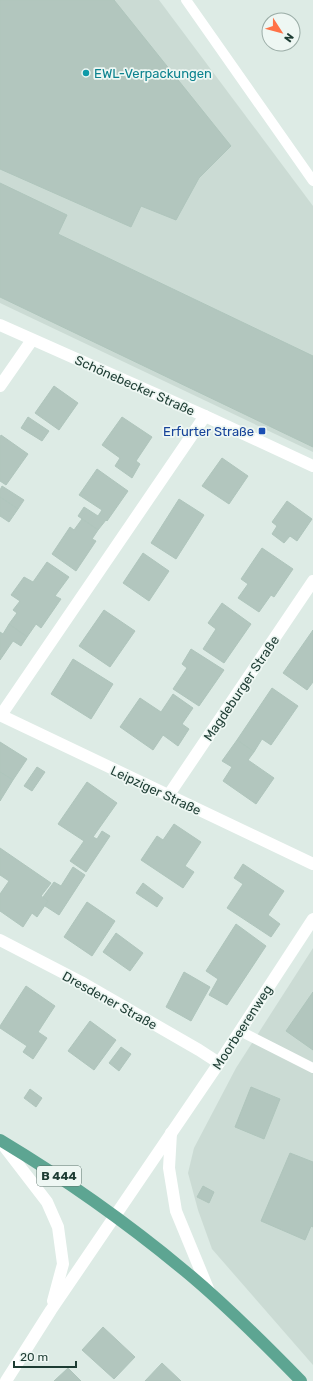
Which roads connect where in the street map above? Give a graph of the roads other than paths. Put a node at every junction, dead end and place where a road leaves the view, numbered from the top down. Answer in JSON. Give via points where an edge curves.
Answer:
{"nodes":[{"id":1,"x":186,"y":0,"type":"edge"},
{"id":2,"x":313,"y":181,"type":"edge"},
{"id":3,"x":0,"y":325,"type":"edge"},
{"id":4,"x":32,"y":340,"type":"junction"},
{"id":5,"x":0,"y":386,"type":"edge"},
{"id":6,"x":205,"y":416,"type":"junction"},
{"id":7,"x":313,"y":466,"type":"edge"},
{"id":8,"x":313,"y":581,"type":"edge"},
{"id":9,"x":0,"y":715,"type":"edge"},
{"id":10,"x":168,"y":796,"type":"junction"},
{"id":11,"x":313,"y":864,"type":"edge"},
{"id":12,"x":313,"y":919,"type":"edge"},
{"id":13,"x":0,"y":940,"type":"edge"},
{"id":14,"x":240,"y":1031,"type":"junction"},
{"id":15,"x":219,"y":1063,"type":"junction"},
{"id":16,"x":313,"y":1068,"type":"edge"},
{"id":17,"x":171,"y":1134,"type":"junction"},
{"id":18,"x":0,"y":1140,"type":"edge"},
{"id":19,"x":115,"y":1216,"type":"junction"},
{"id":20,"x":209,"y":1291,"type":"junction"},
{"id":21,"x":51,"y":1310,"type":"junction"},
{"id":22,"x":6,"y":1381,"type":"edge"},
{"id":23,"x":301,"y":1381,"type":"edge"}],
"edges":[{"from":1,"to":2,"type":"lane"},
{"from":3,"to":4,"type":"street","name":"Schönebecker Straße"},
{"from":4,"to":5,"type":"street"},
{"from":4,"to":6,"type":"street","name":"Schönebecker Straße"},
{"from":6,"to":7,"type":"street","name":"Schönebecker Straße"},
{"from":6,"to":9,"type":"street"},
{"from":8,"to":10,"type":"street","name":"Magdeburger Straße"},
{"from":9,"to":10,"type":"street","name":"Leipziger Straße"},
{"from":10,"to":11,"type":"street","name":"Leipziger Straße"},
{"from":12,"to":14,"type":"street","name":"Moorbeerenweg"},
{"from":13,"to":15,"type":"street","name":"Dresdener Straße","via":[[81,982]]},
{"from":14,"to":15,"type":"street","name":"Moorbeerenweg"},
{"from":14,"to":16,"type":"lane"},
{"from":15,"to":17,"type":"street","name":"Moorbeerenweg"},
{"from":17,"to":19,"type":"street","name":"Moorbeerenweg"},
{"from":17,"to":20,"type":"street","via":[[170,1168],[176,1211]]},
{"from":18,"to":19,"type":"main road","number":"B 444","via":[[48,1169]]},
{"from":18,"to":21,"type":"street","name":"Moorbeerenweg","via":[[47,1202],[58,1227],[63,1264]]},
{"from":19,"to":20,"type":"main road","number":"B 444"},
{"from":19,"to":21,"type":"street","name":"Moorbeerenweg"},
{"from":20,"to":23,"type":"main road","number":"B 444","via":[[256,1334]]},
{"from":21,"to":22,"type":"street","name":"Moorbeerenweg"}]}
